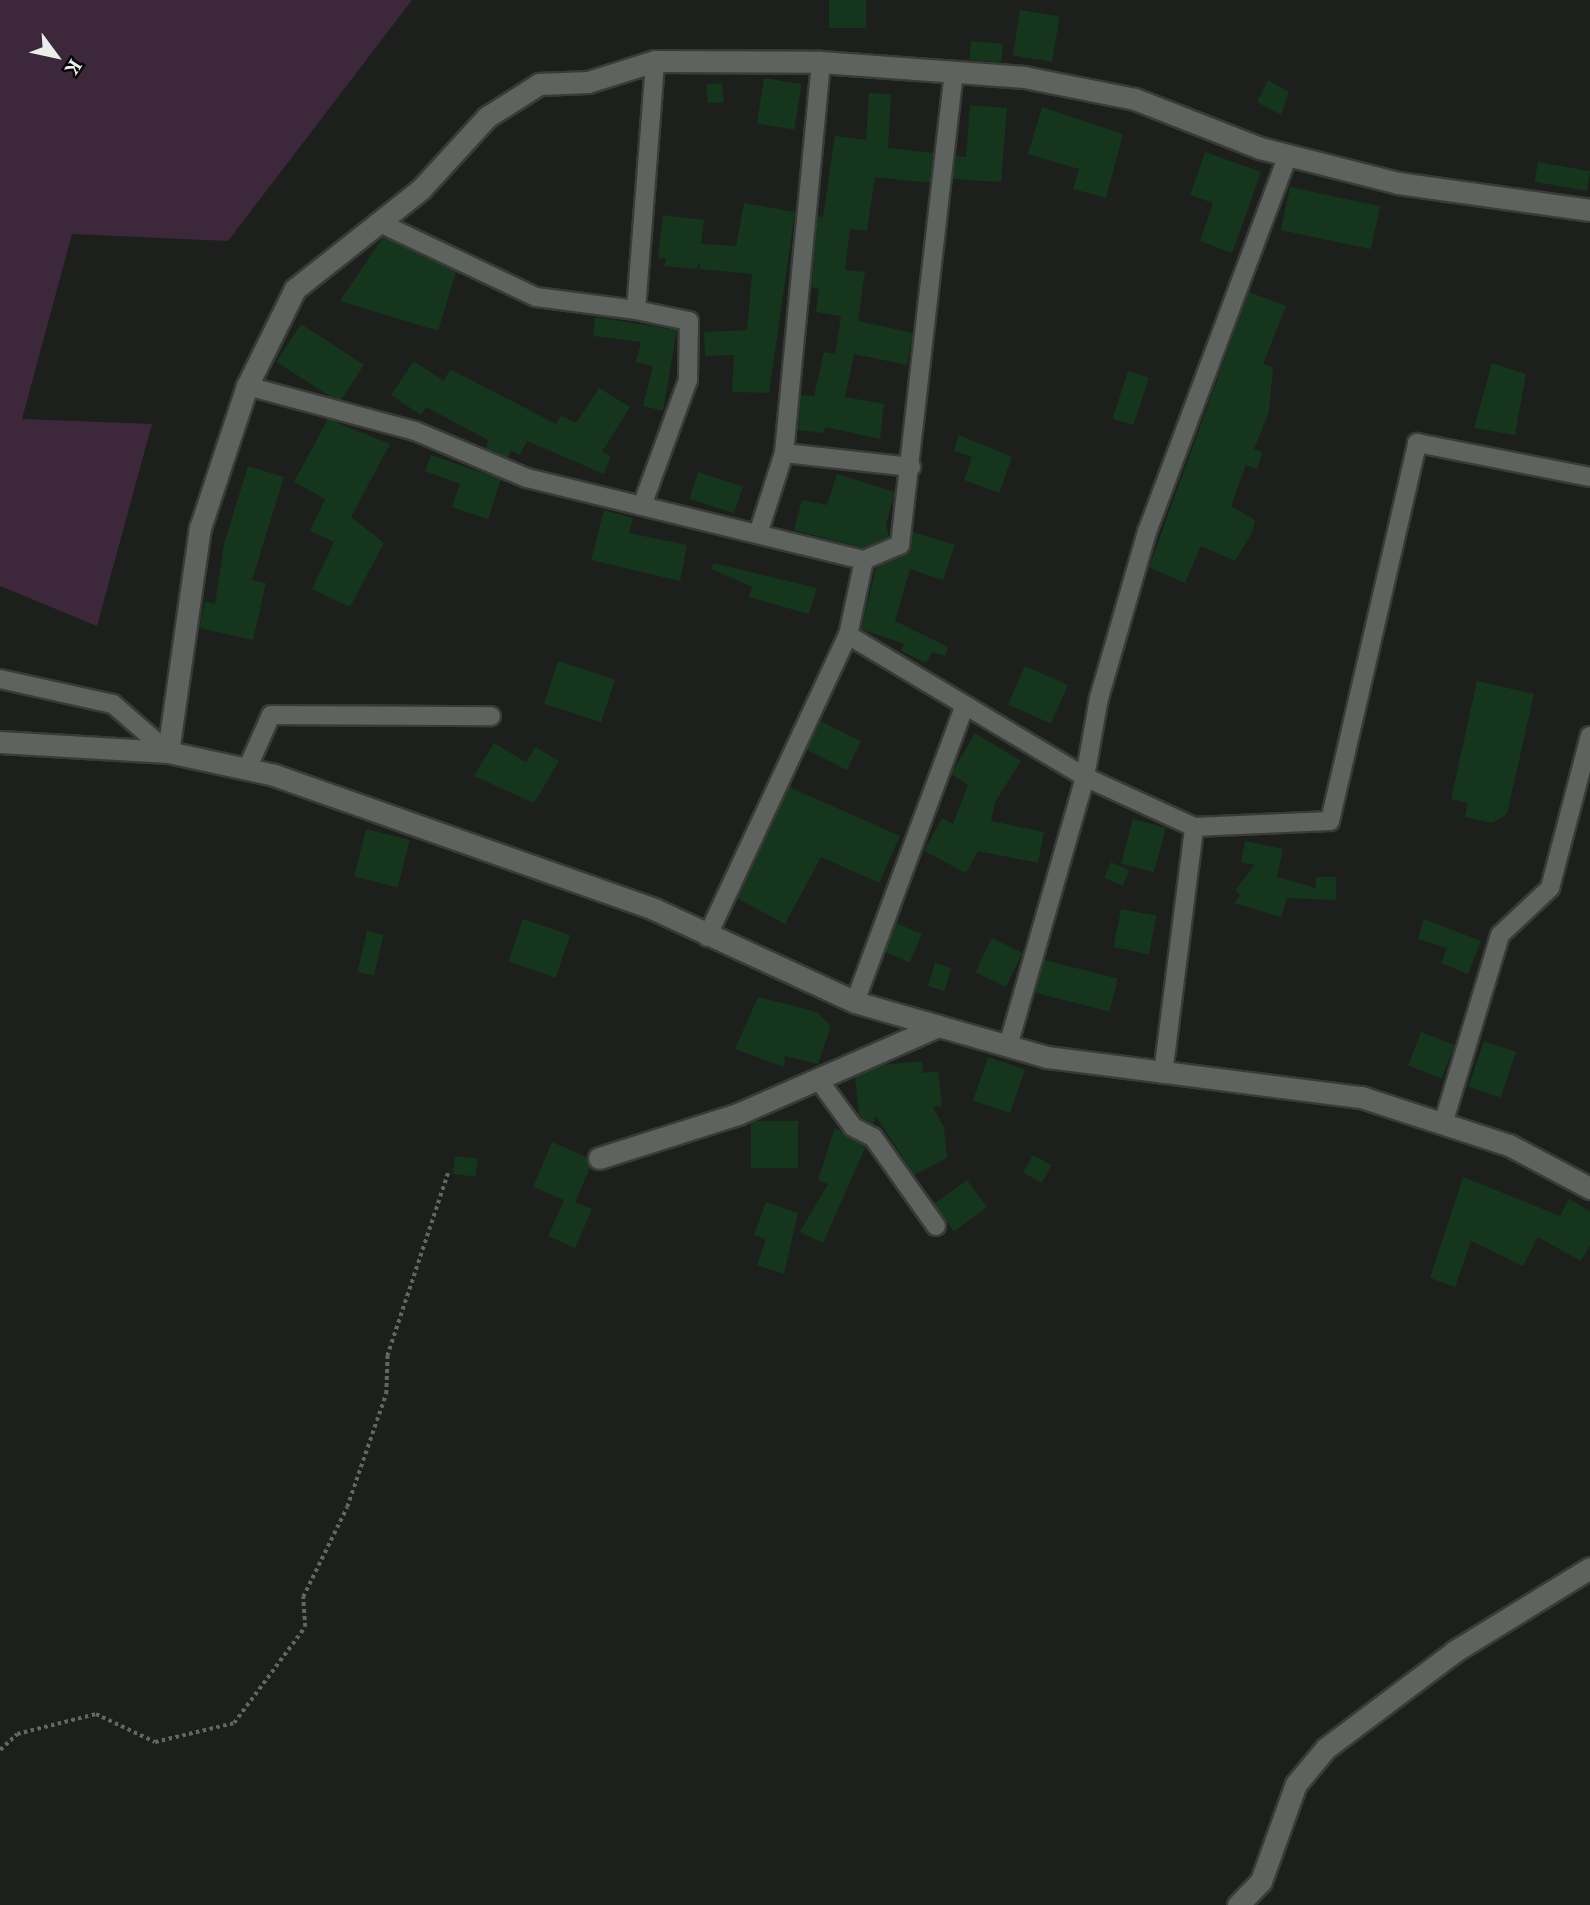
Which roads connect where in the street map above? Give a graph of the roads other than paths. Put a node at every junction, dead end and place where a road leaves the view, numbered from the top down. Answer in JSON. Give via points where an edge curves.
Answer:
{"nodes":[{"id":1,"x":655,"y":61,"type":"junction"},
{"id":2,"x":821,"y":62,"type":"junction"},
{"id":3,"x":954,"y":71,"type":"junction"},
{"id":4,"x":1288,"y":155,"type":"junction"},
{"id":5,"x":1590,"y":210,"type":"edge"},
{"id":6,"x":378,"y":222,"type":"junction"},
{"id":7,"x":636,"y":310,"type":"junction"},
{"id":8,"x":247,"y":386,"type":"junction"},
{"id":9,"x":784,"y":453,"type":"junction"},
{"id":10,"x":911,"y":467,"type":"junction"},
{"id":11,"x":1590,"y":477,"type":"edge"},
{"id":12,"x":642,"y":506,"type":"junction"},
{"id":13,"x":758,"y":534,"type":"junction"},
{"id":14,"x":863,"y":560,"type":"junction"},
{"id":15,"x":848,"y":635,"type":"junction"},
{"id":16,"x":0,"y":679,"type":"edge"},
{"id":17,"x":964,"y":707,"type":"junction"},
{"id":18,"x":491,"y":716,"type":"dead end"},
{"id":19,"x":1590,"y":736,"type":"edge"},
{"id":20,"x":0,"y":742,"type":"edge"},
{"id":21,"x":168,"y":752,"type":"junction"},
{"id":22,"x":247,"y":769,"type":"junction"},
{"id":23,"x":1085,"y":777,"type":"junction"},
{"id":24,"x":1194,"y":827,"type":"junction"},
{"id":25,"x":707,"y":937,"type":"junction"},
{"id":26,"x":855,"y":1002,"type":"junction"},
{"id":27,"x":938,"y":1026,"type":"junction"},
{"id":28,"x":1008,"y":1046,"type":"junction"},
{"id":29,"x":1163,"y":1074,"type":"junction"},
{"id":30,"x":818,"y":1079,"type":"junction"},
{"id":31,"x":1443,"y":1124,"type":"junction"},
{"id":32,"x":599,"y":1158,"type":"dead end"},
{"id":33,"x":1590,"y":1188,"type":"edge"},
{"id":34,"x":936,"y":1226,"type":"dead end"},
{"id":35,"x":1590,"y":1568,"type":"edge"},
{"id":36,"x":1238,"y":1905,"type":"edge"}],
"edges":[{"from":1,"to":2,"type":"street"},
{"from":1,"to":6,"type":"street","via":[[588,82],[539,84],[513,96],[421,189]]},
{"from":1,"to":7,"type":"street"},
{"from":2,"to":3,"type":"street"},
{"from":2,"to":9,"type":"street"},
{"from":3,"to":4,"type":"street","via":[[1024,77],[1135,99]]},
{"from":3,"to":10,"type":"street"},
{"from":4,"to":5,"type":"street","via":[[1398,183]]},
{"from":4,"to":23,"type":"street","via":[[1147,532],[1099,698]]},
{"from":6,"to":7,"type":"street","via":[[536,297]]},
{"from":6,"to":8,"type":"street","via":[[295,289]]},
{"from":7,"to":12,"type":"street","via":[[689,321],[688,380]]},
{"from":8,"to":12,"type":"street","via":[[415,431],[527,478]]},
{"from":8,"to":21,"type":"street","via":[[200,528]]},
{"from":9,"to":10,"type":"street"},
{"from":9,"to":13,"type":"street"},
{"from":10,"to":14,"type":"street","via":[[900,545]]},
{"from":11,"to":24,"type":"street","via":[[1418,443],[1330,821]]},
{"from":12,"to":13,"type":"street"},
{"from":13,"to":14,"type":"street"},
{"from":14,"to":15,"type":"street"},
{"from":15,"to":17,"type":"street"},
{"from":15,"to":25,"type":"street"},
{"from":16,"to":21,"type":"street","via":[[113,704]]},
{"from":17,"to":23,"type":"street"},
{"from":17,"to":26,"type":"street"},
{"from":18,"to":22,"type":"street","via":[[271,715]]},
{"from":19,"to":31,"type":"street","via":[[1550,888],[1500,935]]},
{"from":20,"to":21,"type":"street"},
{"from":21,"to":22,"type":"street"},
{"from":22,"to":25,"type":"street","via":[[454,836],[654,909]]},
{"from":23,"to":24,"type":"street"},
{"from":23,"to":28,"type":"street"},
{"from":24,"to":29,"type":"street"},
{"from":25,"to":26,"type":"street"},
{"from":26,"to":27,"type":"street"},
{"from":27,"to":28,"type":"street"},
{"from":27,"to":30,"type":"street"},
{"from":28,"to":29,"type":"street"},
{"from":29,"to":31,"type":"street","via":[[1361,1097]]},
{"from":30,"to":32,"type":"street","via":[[738,1114]]},
{"from":30,"to":34,"type":"street","via":[[853,1127],[873,1138]]},
{"from":31,"to":33,"type":"street","via":[[1509,1146]]},
{"from":35,"to":36,"type":"street","via":[[1455,1651],[1326,1748],[1296,1784],[1261,1881]]}]}
